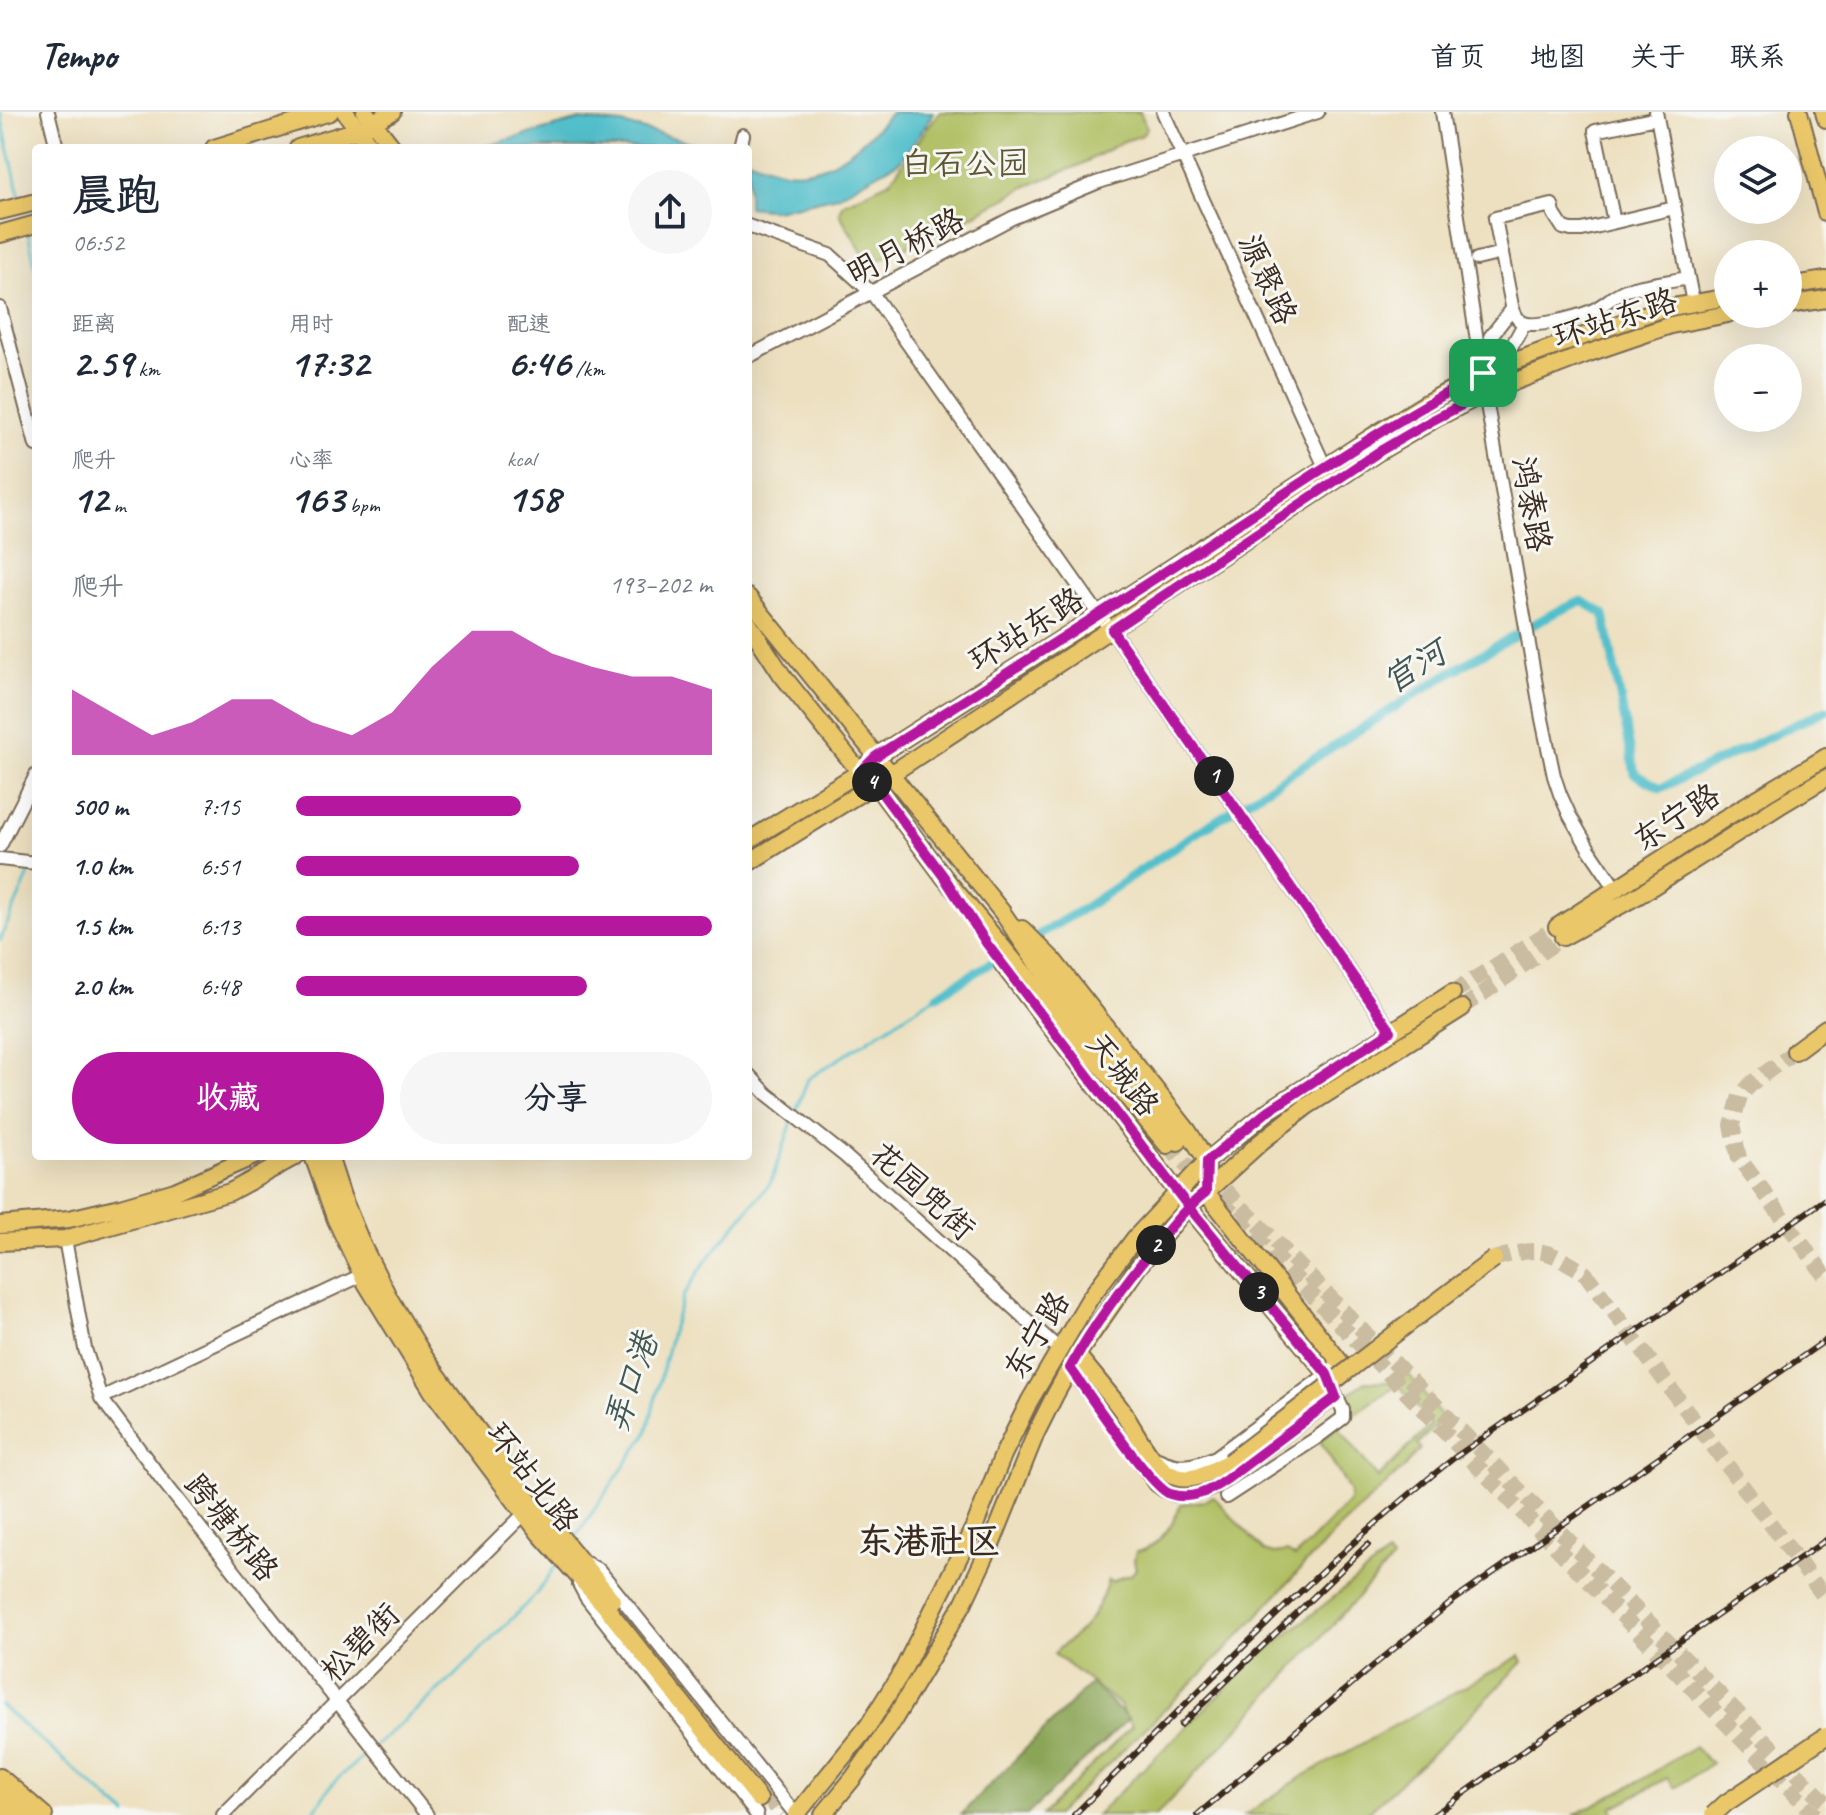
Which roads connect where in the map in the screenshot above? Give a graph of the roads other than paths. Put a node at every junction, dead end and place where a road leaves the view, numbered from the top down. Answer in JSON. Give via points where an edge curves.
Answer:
{"nodes":[{"id":1,"x":48,"y":112,"type":"edge"},
{"id":2,"x":330,"y":112,"type":"edge"},
{"id":3,"x":345,"y":112,"type":"edge"},
{"id":4,"x":392,"y":112,"type":"edge"},
{"id":5,"x":1163,"y":112,"type":"edge"},
{"id":6,"x":1318,"y":112,"type":"edge"},
{"id":7,"x":1442,"y":112,"type":"edge"},
{"id":8,"x":1799,"y":112,"type":"edge"},
{"id":9,"x":1824,"y":112,"type":"edge"},
{"id":10,"x":1657,"y":115,"type":"edge"},
{"id":11,"x":1826,"y":119,"type":"edge"},
{"id":12,"x":366,"y":121,"type":"edge"},
{"id":13,"x":56,"y":144,"type":"edge"},
{"id":14,"x":227,"y":144,"type":"edge"},
{"id":15,"x":308,"y":144,"type":"edge"},
{"id":16,"x":370,"y":144,"type":"edge"},
{"id":17,"x":389,"y":144,"type":"edge"},
{"id":18,"x":1182,"y":154,"type":"junction"},
{"id":19,"x":32,"y":203,"type":"edge"},
{"id":20,"x":1674,"y":208,"type":"junction"},
{"id":21,"x":4,"y":210,"type":"edge"},
{"id":22,"x":1826,"y":213,"type":"edge"},
{"id":23,"x":1614,"y":222,"type":"junction"},
{"id":24,"x":32,"y":225,"type":"edge"},
{"id":25,"x":752,"y":227,"type":"edge"},
{"id":26,"x":5,"y":233,"type":"edge"},
{"id":27,"x":1502,"y":253,"type":"junction"},
{"id":28,"x":1477,"y":259,"type":"dead end"},
{"id":29,"x":1688,"y":278,"type":"junction"},
{"id":30,"x":1826,"y":280,"type":"edge"},
{"id":31,"x":1802,"y":284,"type":"edge"},
{"id":32,"x":872,"y":293,"type":"junction"},
{"id":33,"x":1714,"y":299,"type":"edge"},
{"id":34,"x":1826,"y":299,"type":"edge"},
{"id":35,"x":1693,"y":303,"type":"junction"},
{"id":36,"x":1802,"y":303,"type":"edge"},
{"id":37,"x":0,"y":308,"type":"edge"},
{"id":38,"x":1513,"y":308,"type":"junction"},
{"id":39,"x":1714,"y":317,"type":"edge"},
{"id":40,"x":1524,"y":324,"type":"junction"},
{"id":41,"x":1490,"y":337,"type":"dead end"},
{"id":42,"x":1508,"y":353,"type":"dead end"},
{"id":43,"x":752,"y":355,"type":"edge"},
{"id":44,"x":1483,"y":373,"type":"junction"},
{"id":45,"x":1485,"y":393,"type":"junction"},
{"id":46,"x":32,"y":430,"type":"edge"},
{"id":47,"x":1325,"y":467,"type":"junction"},
{"id":48,"x":752,"y":602,"type":"edge"},
{"id":49,"x":1099,"y":615,"type":"junction"},
{"id":50,"x":752,"y":629,"type":"edge"},
{"id":51,"x":1112,"y":630,"type":"junction"},
{"id":52,"x":875,"y":757,"type":"junction"},
{"id":53,"x":1826,"y":757,"type":"edge"},
{"id":54,"x":860,"y":772,"type":"junction"},
{"id":55,"x":891,"y":774,"type":"junction"},
{"id":56,"x":1826,"y":778,"type":"edge"},
{"id":57,"x":32,"y":783,"type":"edge"},
{"id":58,"x":875,"y":784,"type":"junction"},
{"id":59,"x":752,"y":839,"type":"edge"},
{"id":60,"x":0,"y":846,"type":"edge"},
{"id":61,"x":0,"y":859,"type":"edge"},
{"id":62,"x":752,"y":861,"type":"edge"},
{"id":63,"x":32,"y":863,"type":"edge"},
{"id":64,"x":1616,"y":889,"type":"junction"},
{"id":65,"x":1002,"y":912,"type":"junction"},
{"id":66,"x":1027,"y":963,"type":"junction"},
{"id":67,"x":1452,"y":993,"type":"tunnel mouth"},
{"id":68,"x":1462,"y":1008,"type":"tunnel mouth"},
{"id":69,"x":1826,"y":1028,"type":"edge"},
{"id":70,"x":1391,"y":1031,"type":"junction"},
{"id":71,"x":1795,"y":1051,"type":"tunnel mouth"},
{"id":72,"x":752,"y":1078,"type":"edge"},
{"id":73,"x":1172,"y":1144,"type":"tunnel mouth"},
{"id":74,"x":245,"y":1160,"type":"edge"},
{"id":75,"x":289,"y":1160,"type":"edge"},
{"id":76,"x":314,"y":1160,"type":"edge"},
{"id":77,"x":330,"y":1160,"type":"edge"},
{"id":78,"x":1207,"y":1161,"type":"junction"},
{"id":79,"x":1177,"y":1192,"type":"junction"},
{"id":80,"x":1206,"y":1192,"type":"junction"},
{"id":81,"x":1188,"y":1206,"type":"junction"},
{"id":82,"x":0,"y":1225,"type":"edge"},
{"id":83,"x":65,"y":1239,"type":"junction"},
{"id":84,"x":0,"y":1242,"type":"edge"},
{"id":85,"x":1494,"y":1259,"type":"tunnel mouth"},
{"id":86,"x":362,"y":1275,"type":"junction"},
{"id":87,"x":1060,"y":1350,"type":"junction"},
{"id":88,"x":1074,"y":1362,"type":"junction"},
{"id":89,"x":1340,"y":1362,"type":"joint"},
{"id":90,"x":1327,"y":1374,"type":"junction"},
{"id":91,"x":1336,"y":1397,"type":"junction"},
{"id":92,"x":101,"y":1398,"type":"junction"},
{"id":93,"x":1152,"y":1456,"type":"junction"},
{"id":94,"x":1226,"y":1497,"type":"dead end"},
{"id":95,"x":529,"y":1510,"type":"junction"},
{"id":96,"x":575,"y":1565,"type":"junction"},
{"id":97,"x":338,"y":1701,"type":"junction"},
{"id":98,"x":1826,"y":1736,"type":"edge"},
{"id":99,"x":0,"y":1777,"type":"edge"},
{"id":100,"x":0,"y":1792,"type":"edge"},
{"id":101,"x":761,"y":1803,"type":"tunnel mouth"},
{"id":102,"x":0,"y":1808,"type":"edge"},
{"id":103,"x":9,"y":1815,"type":"edge"},
{"id":104,"x":28,"y":1815,"type":"edge"},
{"id":105,"x":44,"y":1815,"type":"edge"},
{"id":106,"x":223,"y":1815,"type":"edge"},
{"id":107,"x":427,"y":1815,"type":"edge"},
{"id":108,"x":796,"y":1815,"type":"edge"},
{"id":109,"x":823,"y":1815,"type":"edge"},
{"id":110,"x":1713,"y":1815,"type":"edge"}],
"edges":[{"from":1,"to":13,"type":"street"},
{"from":2,"to":14,"type":"main road"},
{"from":3,"to":12,"type":"main road"},
{"from":4,"to":12,"type":"main road"},
{"from":5,"to":18,"type":"street","name":"源聚路"},
{"from":6,"to":18,"type":"street","name":"明月桥路"},
{"from":7,"to":44,"type":"street","name":"鸿泰路"},
{"from":8,"to":22,"type":"main road"},
{"from":9,"to":11,"type":"main road"},
{"from":10,"to":20,"type":"street"},
{"from":10,"to":23,"type":"street","via":[[1595,131]]},
{"from":12,"to":15,"type":"main road"},
{"from":12,"to":16,"type":"main road"},
{"from":12,"to":17,"type":"main road"},
{"from":18,"to":32,"type":"street","name":"明月桥路","via":[[1012,218]]},
{"from":18,"to":47,"type":"street","name":"源聚路"},
{"from":19,"to":21,"type":"main road"},
{"from":20,"to":23,"type":"street"},
{"from":20,"to":29,"type":"street"},
{"from":23,"to":27,"type":"street","via":[[1582,230],[1563,228],[1552,205],[1495,218]]},
{"from":24,"to":26,"type":"main road"},
{"from":25,"to":32,"type":"street","via":[[830,255]]},
{"from":27,"to":28,"type":"street"},
{"from":27,"to":38,"type":"street"},
{"from":29,"to":35,"type":"street"},
{"from":29,"to":40,"type":"street","via":[[1628,290],[1589,313]]},
{"from":30,"to":31,"type":"main road"},
{"from":32,"to":43,"type":"street","name":"明月桥路"},
{"from":32,"to":49,"type":"street"},
{"from":33,"to":35,"type":"main road","name":"环站东路"},
{"from":34,"to":36,"type":"main road"},
{"from":35,"to":44,"type":"main road","name":"环站东路","via":[[1661,309]]},
{"from":37,"to":46,"type":"street"},
{"from":38,"to":40,"type":"street"},
{"from":38,"to":41,"type":"street"},
{"from":39,"to":45,"type":"main road","name":"环站东路","via":[[1671,325]]},
{"from":40,"to":42,"type":"street"},
{"from":44,"to":45,"type":"street","name":"鸿泰路"},
{"from":44,"to":47,"type":"main road","name":"环站东路"},
{"from":45,"to":51,"type":"main road","name":"环站东路","via":[[1380,451]]},
{"from":45,"to":64,"type":"street","name":"鸿泰路","via":[[1560,794]]},
{"from":47,"to":49,"type":"main road","name":"环站东路"},
{"from":48,"to":52,"type":"main road","name":"天城路"},
{"from":49,"to":51,"type":"street"},
{"from":49,"to":52,"type":"main road","name":"环站东路"},
{"from":50,"to":54,"type":"main road","name":"天城路"},
{"from":51,"to":55,"type":"main road","name":"环站东路"},
{"from":51,"to":70,"type":"street"},
{"from":52,"to":54,"type":"main road","name":"环站东路"},
{"from":52,"to":55,"type":"main road","name":"天城路"},
{"from":53,"to":64,"type":"main road","name":"东宁路"},
{"from":54,"to":58,"type":"main road","name":"天城路"},
{"from":54,"to":59,"type":"main road","name":"环站东路"},
{"from":55,"to":58,"type":"main road","name":"环站东路"},
{"from":55,"to":65,"type":"main road","name":"天城路"},
{"from":56,"to":64,"type":"main road","name":"东宁路","via":[[1639,895],[1560,932]]},
{"from":57,"to":60,"type":"street"},
{"from":58,"to":62,"type":"main road","name":"环站东路"},
{"from":58,"to":66,"type":"main road","name":"天城路","via":[[991,942]]},
{"from":61,"to":63,"type":"street"},
{"from":65,"to":66,"type":"main road","name":"天城路"},
{"from":65,"to":66,"type":"main road","name":"天城路","via":[[1031,937]]},
{"from":66,"to":73,"type":"main road","name":"天城路"},
{"from":66,"to":78,"type":"main road","name":"天城路","via":[[1188,1131]]},
{"from":66,"to":79,"type":"main road","name":"天城路"},
{"from":67,"to":70,"type":"main road","name":"东宁路"},
{"from":68,"to":80,"type":"main road","name":"东宁路","via":[[1307,1106]]},
{"from":69,"to":71,"type":"main road"},
{"from":70,"to":78,"type":"main road","name":"东宁路","via":[[1268,1111]]},
{"from":72,"to":87,"type":"street","name":"花园兜街"},
{"from":74,"to":82,"type":"main road","via":[[175,1191],[120,1207],[69,1219]]},
{"from":75,"to":83,"type":"main road","via":[[230,1192]]},
{"from":76,"to":86,"type":"main road","name":"环站北路"},
{"from":77,"to":95,"type":"main road","name":"环站北路","via":[[363,1247],[390,1300]]},
{"from":78,"to":79,"type":"main road","name":"东宁路"},
{"from":78,"to":80,"type":"main road"},
{"from":79,"to":81,"type":"main road","name":"天城路"},
{"from":79,"to":87,"type":"main road","name":"东宁路","via":[[1090,1298]]},
{"from":80,"to":81,"type":"main road","name":"东宁路"},
{"from":80,"to":89,"type":"main road"},
{"from":81,"to":88,"type":"main road","name":"东宁路","via":[[1138,1267]]},
{"from":81,"to":90,"type":"main road","name":"天城路"},
{"from":83,"to":84,"type":"main road"},
{"from":83,"to":92,"type":"street","name":"跨塘桥路","via":[[85,1349]]},
{"from":85,"to":93,"type":"main road","bridge":true,"via":[[1229,1462],[1190,1479],[1165,1471]]},
{"from":86,"to":92,"type":"street"},
{"from":86,"to":95,"type":"main road","name":"环站北路","via":[[433,1392]]},
{"from":87,"to":108,"type":"main road","name":"东宁路","via":[[1003,1455],[975,1525],[903,1670],[868,1726]]},
{"from":88,"to":91,"type":"street","via":[[1156,1485],[1181,1496],[1214,1488]]},
{"from":88,"to":93,"type":"main road","via":[[1121,1410]]},
{"from":88,"to":109,"type":"main road","name":"东宁路","via":[[1036,1433],[963,1604],[891,1724]]},
{"from":89,"to":90,"type":"street"},
{"from":90,"to":91,"type":"street"},
{"from":90,"to":93,"type":"street","via":[[1216,1457],[1172,1466]]},
{"from":91,"to":94,"type":"street","via":[[1343,1418]]},
{"from":92,"to":97,"type":"street","name":"跨塘桥路"},
{"from":95,"to":96,"type":"main road","name":"环站北路"},
{"from":95,"to":97,"type":"street","name":"松碧街"},
{"from":96,"to":101,"type":"main road","name":"环站北路"},
{"from":96,"to":108,"type":"street","via":[[599,1570]]},
{"from":97,"to":106,"type":"street","name":"松碧街"},
{"from":97,"to":107,"type":"street","name":"跨塘桥路"},
{"from":98,"to":110,"type":"main road","bridge":true},
{"from":99,"to":105,"type":"main road"},
{"from":100,"to":104,"type":"main road"},
{"from":102,"to":103,"type":"main road"}]}
